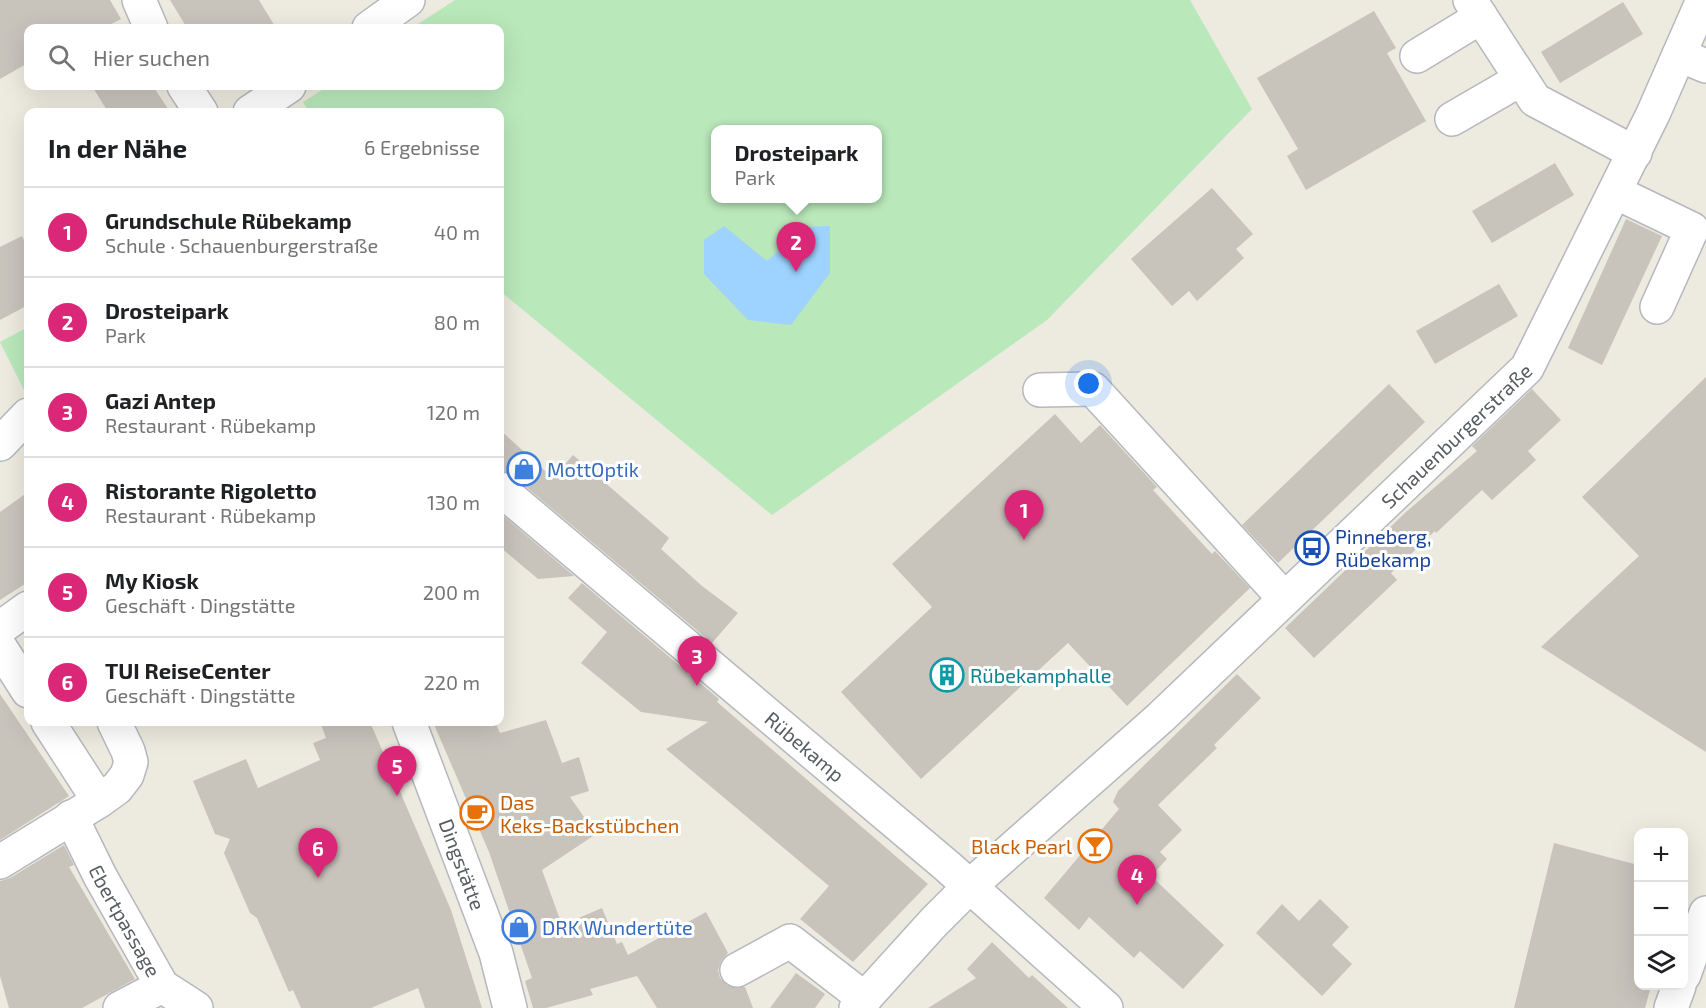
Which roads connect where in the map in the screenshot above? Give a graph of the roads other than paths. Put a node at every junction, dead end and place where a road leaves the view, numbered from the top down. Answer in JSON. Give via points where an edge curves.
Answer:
{"nodes":[{"id":1,"x":139,"y":0,"type":"edge"},
{"id":2,"x":408,"y":0,"type":"edge"},
{"id":3,"x":1703,"y":0,"type":"edge"},
{"id":4,"x":1476,"y":9,"type":"edge"},
{"id":5,"x":149,"y":24,"type":"edge"},
{"id":6,"x":375,"y":24,"type":"edge"},
{"id":7,"x":1417,"y":56,"type":"dead end"},
{"id":8,"x":1692,"y":60,"type":"edge"},
{"id":9,"x":1521,"y":79,"type":"junction"},
{"id":10,"x":187,"y":90,"type":"edge"},
{"id":11,"x":283,"y":90,"type":"edge"},
{"id":12,"x":198,"y":108,"type":"edge"},
{"id":13,"x":257,"y":108,"type":"edge"},
{"id":14,"x":1452,"y":119,"type":"dead end"},
{"id":15,"x":1635,"y":153,"type":"junction"},
{"id":16,"x":1615,"y":192,"type":"junction"},
{"id":17,"x":1699,"y":232,"type":"edge"},
{"id":18,"x":1657,"y":307,"type":"dead end"},
{"id":19,"x":1040,"y":390,"type":"dead end"},
{"id":20,"x":24,"y":419,"type":"edge"},
{"id":21,"x":0,"y":444,"type":"edge"},
{"id":22,"x":504,"y":492,"type":"edge"},
{"id":23,"x":1284,"y":598,"type":"junction"},
{"id":24,"x":24,"y":611,"type":"edge"},
{"id":25,"x":0,"y":628,"type":"edge"},
{"id":26,"x":0,"y":647,"type":"edge"},
{"id":27,"x":24,"y":685,"type":"edge"},
{"id":28,"x":51,"y":726,"type":"edge"},
{"id":29,"x":116,"y":726,"type":"edge"},
{"id":30,"x":411,"y":726,"type":"edge"},
{"id":31,"x":99,"y":801,"type":"junction"},
{"id":32,"x":71,"y":818,"type":"junction"},
{"id":33,"x":0,"y":862,"type":"edge"},
{"id":34,"x":970,"y":886,"type":"junction"},
{"id":35,"x":1706,"y":913,"type":"edge"},
{"id":36,"x":1688,"y":962,"type":"edge"},
{"id":37,"x":737,"y":970,"type":"dead end"},
{"id":38,"x":162,"y":986,"type":"junction"},
{"id":39,"x":1678,"y":990,"type":"edge"},
{"id":40,"x":860,"y":1003,"type":"edge"},
{"id":41,"x":120,"y":1008,"type":"edge"},
{"id":42,"x":196,"y":1008,"type":"edge"},
{"id":43,"x":510,"y":1008,"type":"edge"},
{"id":44,"x":1106,"y":1008,"type":"edge"},
{"id":45,"x":1671,"y":1008,"type":"edge"}],
"edges":[{"from":1,"to":5,"type":"street"},
{"from":2,"to":6,"type":"street"},
{"from":3,"to":8,"type":"street","name":"Schauenburgerstraße"},
{"from":4,"to":7,"type":"street"},
{"from":4,"to":9,"type":"street"},
{"from":8,"to":15,"type":"street","name":"Schauenburgerstraße"},
{"from":9,"to":14,"type":"street"},
{"from":9,"to":15,"type":"street","via":[[1535,100]]},
{"from":10,"to":12,"type":"street"},
{"from":11,"to":13,"type":"street"},
{"from":15,"to":16,"type":"street","name":"Schauenburgerstraße"},
{"from":16,"to":17,"type":"street"},
{"from":16,"to":23,"type":"street","name":"Schauenburgerstraße","via":[[1527,368]]},
{"from":17,"to":18,"type":"street"},
{"from":19,"to":23,"type":"street","via":[[1093,389]]},
{"from":20,"to":21,"type":"street"},
{"from":22,"to":34,"type":"street","name":"Rübekamp"},
{"from":23,"to":34,"type":"street","name":"Schauenburgerstraße","via":[[1160,718]]},
{"from":24,"to":25,"type":"street"},
{"from":26,"to":27,"type":"street"},
{"from":28,"to":31,"type":"street"},
{"from":29,"to":31,"type":"street","via":[[131,762],[128,775]]},
{"from":30,"to":43,"type":"street","name":"Dingstätte","via":[[496,952]]},
{"from":31,"to":32,"type":"street"},
{"from":32,"to":33,"type":"street"},
{"from":32,"to":38,"type":"street","name":"Ebertpassage"},
{"from":34,"to":40,"type":"street","name":"Schauenburgerstraße"},
{"from":34,"to":44,"type":"street","name":"Rübekamp"},
{"from":35,"to":36,"type":"street"},
{"from":37,"to":40,"type":"street","via":[[799,942]]},
{"from":38,"to":41,"type":"street"},
{"from":38,"to":42,"type":"street","name":"Ebertpassage"},
{"from":39,"to":45,"type":"street"}]}
